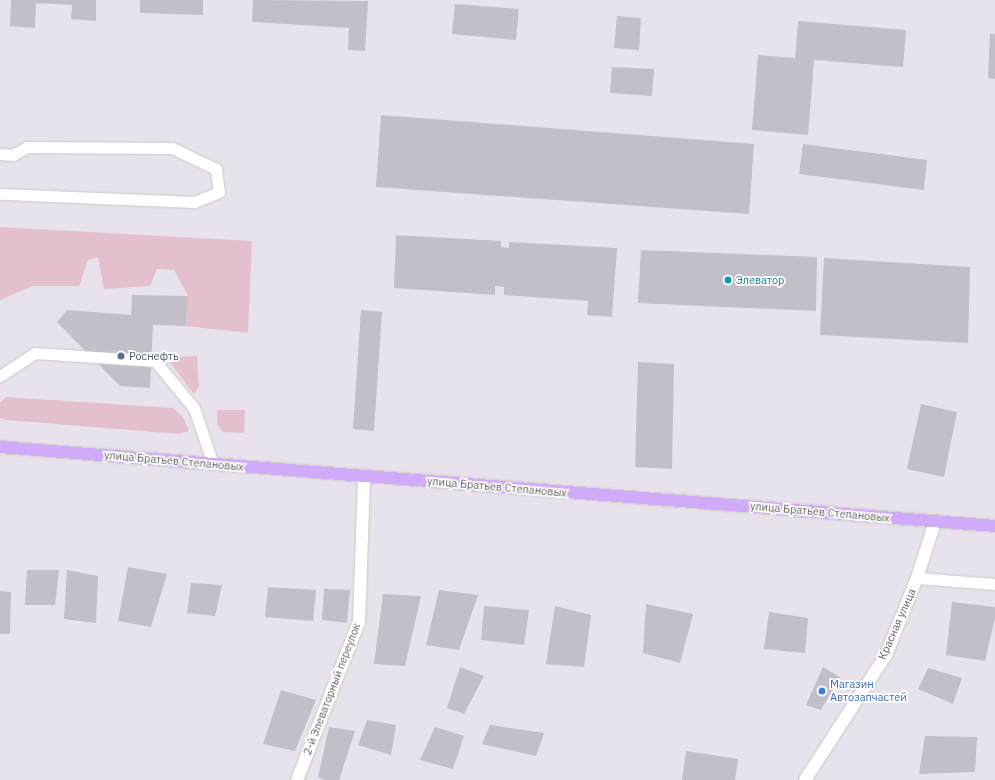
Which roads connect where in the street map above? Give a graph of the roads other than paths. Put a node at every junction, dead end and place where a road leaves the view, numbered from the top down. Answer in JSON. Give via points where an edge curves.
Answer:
{"nodes":[{"id":1,"x":0,"y":154,"type":"edge"},
{"id":2,"x":0,"y":194,"type":"edge"},
{"id":3,"x":0,"y":376,"type":"edge"},
{"id":4,"x":0,"y":447,"type":"edge"},
{"id":5,"x":213,"y":464,"type":"junction"},
{"id":6,"x":364,"y":476,"type":"junction"},
{"id":7,"x":935,"y":522,"type":"junction"},
{"id":8,"x":995,"y":526,"type":"edge"},
{"id":9,"x":918,"y":578,"type":"junction"},
{"id":10,"x":995,"y":584,"type":"edge"},
{"id":11,"x":297,"y":780,"type":"edge"},
{"id":12,"x":805,"y":780,"type":"edge"}],
"edges":[{"from":1,"to":2,"type":"lane","via":[[13,155],[27,147],[172,148],[216,169],[219,192],[194,202]]},
{"from":3,"to":5,"type":"lane","via":[[36,353],[155,361],[194,408]]},
{"from":4,"to":5,"type":"main road","name":"улица Братьев Степановых"},
{"from":5,"to":6,"type":"main road","name":"улица Братьев Степановых"},
{"from":6,"to":7,"type":"main road","name":"улица Братьев Степановых"},
{"from":6,"to":11,"type":"street","name":"2-й Элеваторный переулок","via":[[359,622]]},
{"from":7,"to":8,"type":"main road","name":"улица Братьев Степановых"},
{"from":7,"to":9,"type":"street","name":"Красная улица"},
{"from":9,"to":10,"type":"lane"},
{"from":9,"to":12,"type":"street","name":"Красная улица","via":[[886,655]]}]}
